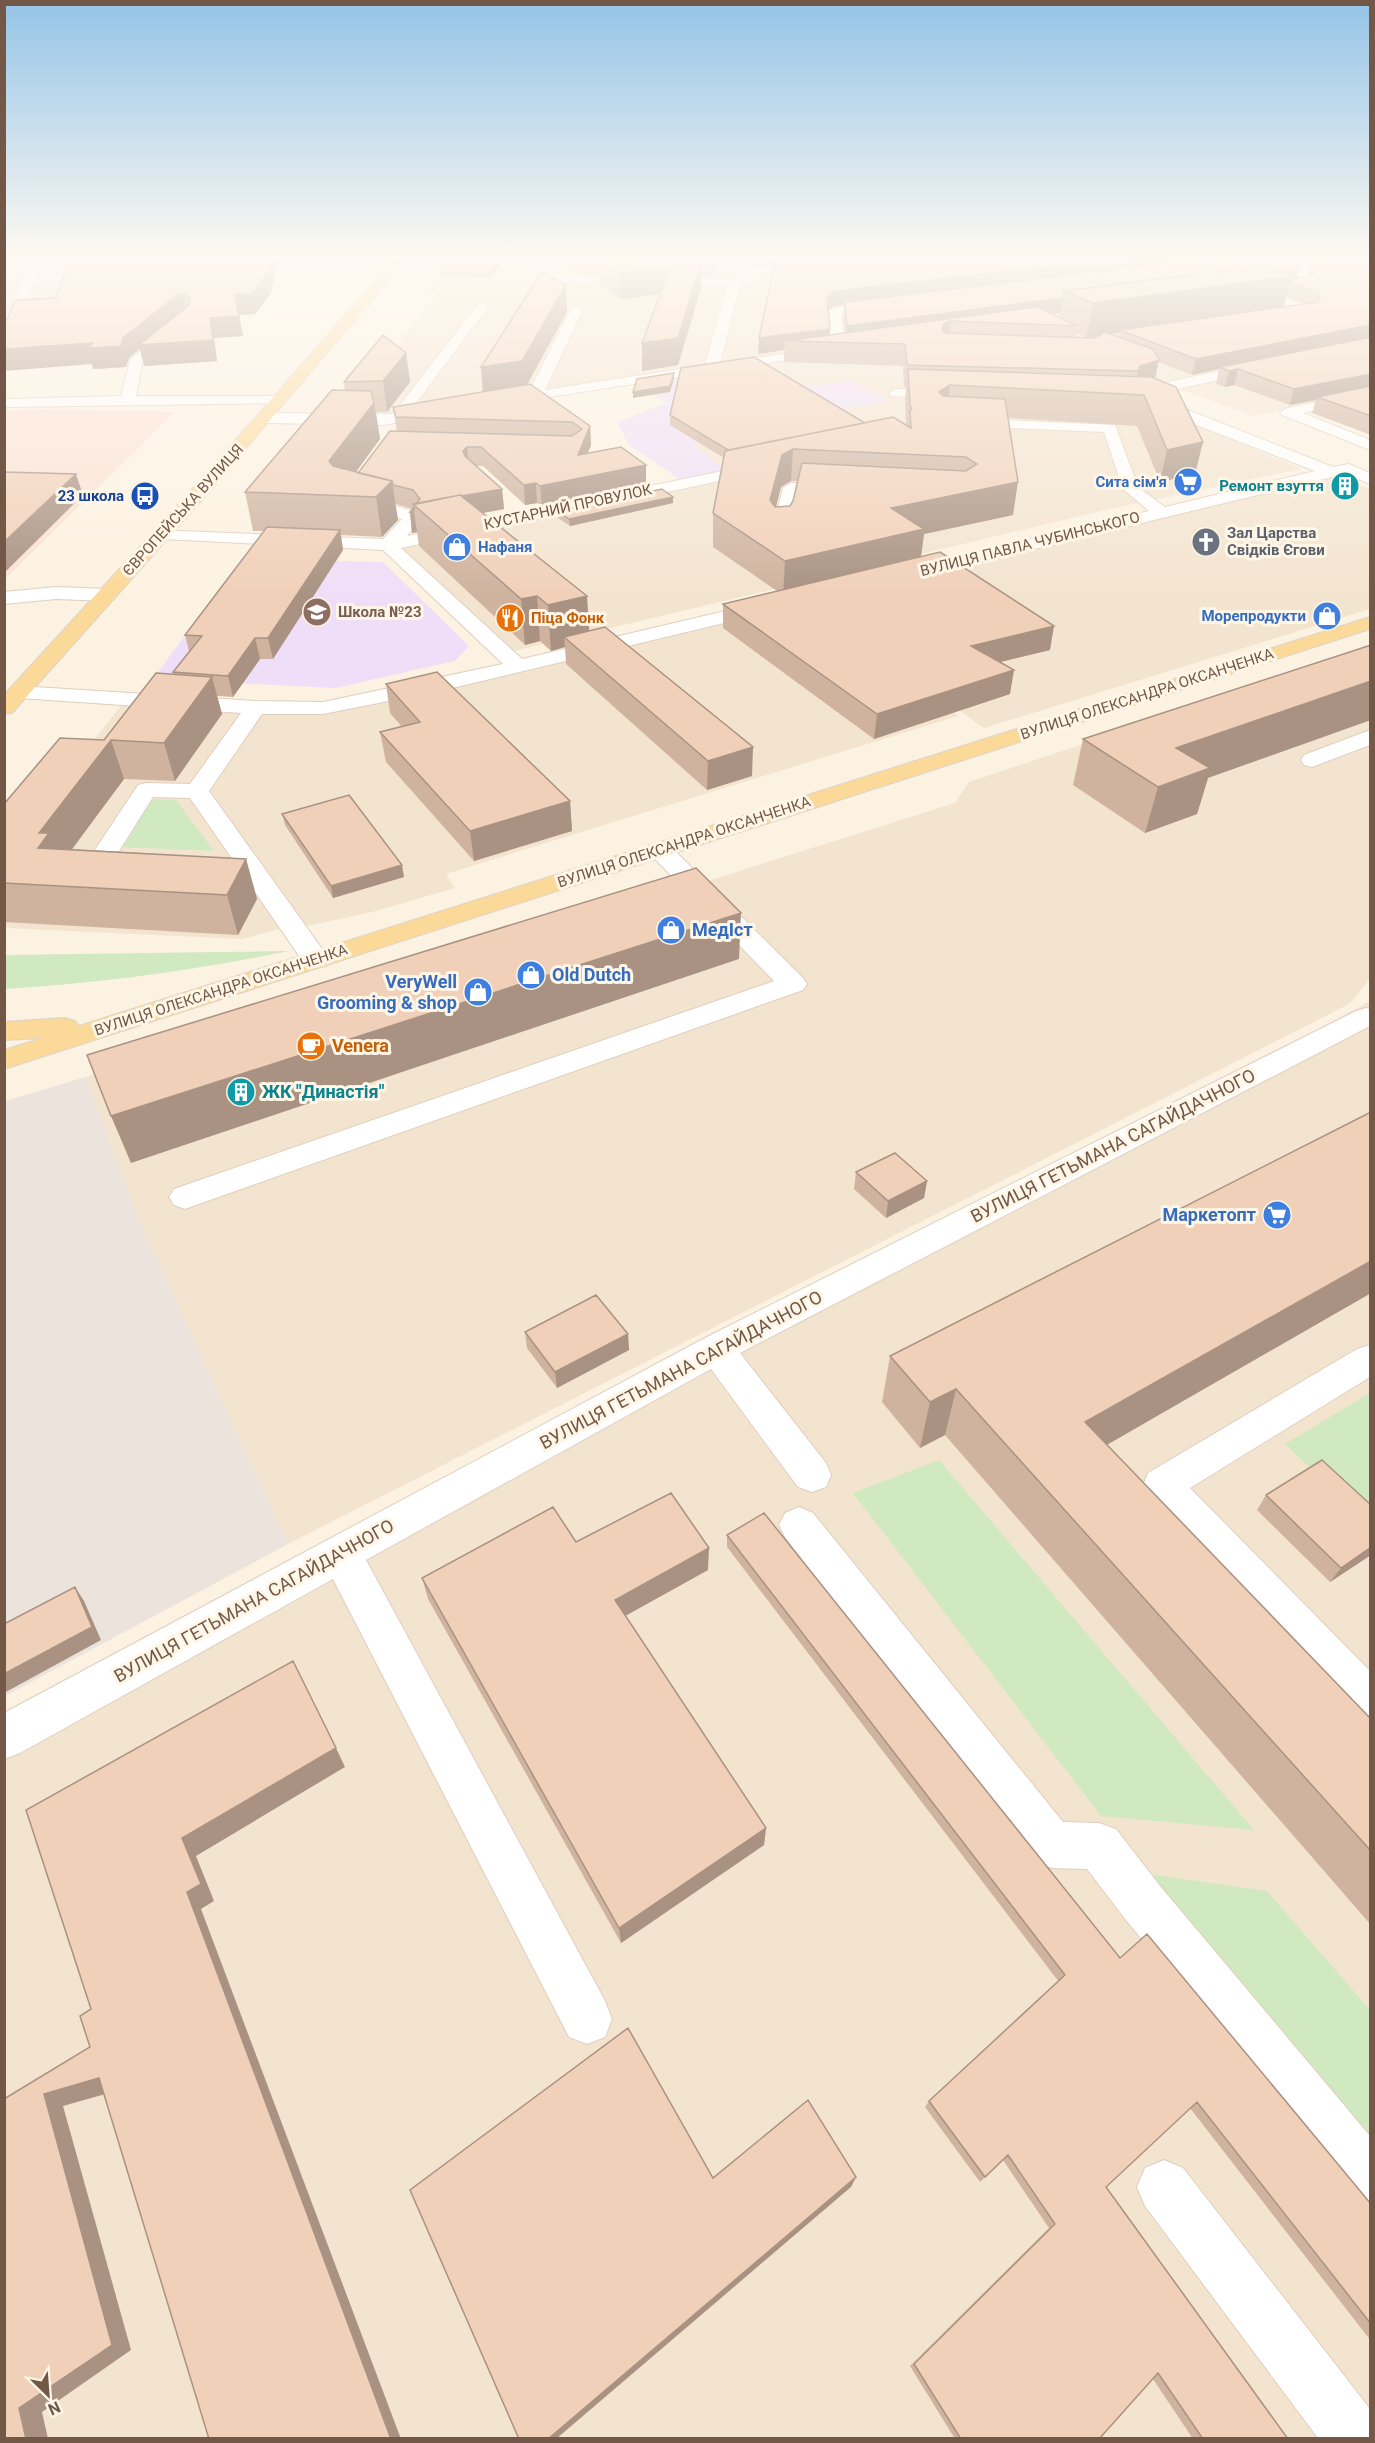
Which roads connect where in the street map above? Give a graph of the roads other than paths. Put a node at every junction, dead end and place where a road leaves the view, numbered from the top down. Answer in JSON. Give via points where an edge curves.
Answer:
{"nodes":[{"id":1,"x":134,"y":368,"type":"edge"},
{"id":2,"x":307,"y":368,"type":"edge"},
{"id":3,"x":432,"y":368,"type":"edge"},
{"id":4,"x":548,"y":368,"type":"edge"},
{"id":5,"x":700,"y":368,"type":"edge"},
{"id":6,"x":1256,"y":368,"type":"edge"},
{"id":7,"x":896,"y":393,"type":"dead end"},
{"id":8,"x":535,"y":395,"type":"junction"},
{"id":9,"x":967,"y":395,"type":"edge"},
{"id":10,"x":1371,"y":395,"type":"edge"},
{"id":11,"x":128,"y":400,"type":"junction"},
{"id":12,"x":280,"y":400,"type":"junction"},
{"id":13,"x":1123,"y":400,"type":"edge"},
{"id":14,"x":1147,"y":401,"type":"junction"},
{"id":15,"x":490,"y":402,"type":"edge"},
{"id":16,"x":4,"y":403,"type":"edge"},
{"id":17,"x":455,"y":408,"type":"edge"},
{"id":18,"x":265,"y":418,"type":"junction"},
{"id":19,"x":391,"y":418,"type":"junction"},
{"id":20,"x":946,"y":422,"type":"edge"},
{"id":21,"x":390,"y":439,"type":"edge"},
{"id":22,"x":1371,"y":445,"type":"edge"},
{"id":23,"x":780,"y":464,"type":"edge"},
{"id":24,"x":1338,"y":464,"type":"junction"},
{"id":25,"x":758,"y":469,"type":"junction"},
{"id":26,"x":1367,"y":477,"type":"edge"},
{"id":27,"x":359,"y":480,"type":"edge"},
{"id":28,"x":791,"y":488,"type":"junction"},
{"id":29,"x":860,"y":491,"type":"edge"},
{"id":30,"x":508,"y":501,"type":"edge"},
{"id":31,"x":1161,"y":512,"type":"junction"},
{"id":32,"x":525,"y":516,"type":"junction"},
{"id":33,"x":162,"y":534,"type":"junction"},
{"id":34,"x":780,"y":534,"type":"edge"},
{"id":35,"x":388,"y":545,"type":"junction"},
{"id":36,"x":886,"y":578,"type":"edge"},
{"id":37,"x":106,"y":595,"type":"junction"},
{"id":38,"x":4,"y":598,"type":"edge"},
{"id":39,"x":783,"y":603,"type":"edge"},
{"id":40,"x":1368,"y":625,"type":"edge"},
{"id":41,"x":518,"y":667,"type":"junction"},
{"id":42,"x":12,"y":700,"type":"edge"},
{"id":43,"x":256,"y":706,"type":"junction"},
{"id":44,"x":1369,"y":738,"type":"edge"},
{"id":45,"x":1312,"y":760,"type":"dead end"},
{"id":46,"x":197,"y":791,"type":"junction"},
{"id":47,"x":660,"y":850,"type":"junction"},
{"id":48,"x":137,"y":876,"type":"edge"},
{"id":49,"x":183,"y":878,"type":"edge"},
{"id":50,"x":262,"y":882,"type":"junction"},
{"id":51,"x":316,"y":960,"type":"junction"},
{"id":52,"x":141,"y":1016,"type":"junction"},
{"id":53,"x":1366,"y":1017,"type":"dead end"},
{"id":54,"x":4,"y":1031,"type":"edge"},
{"id":55,"x":4,"y":1060,"type":"edge"},
{"id":56,"x":185,"y":1197,"type":"dead end"},
{"id":57,"x":717,"y":1350,"type":"junction"},
{"id":58,"x":1371,"y":1359,"type":"edge"},
{"id":59,"x":812,"y":1474,"type":"dead end"},
{"id":60,"x":799,"y":1525,"type":"dead end"},
{"id":61,"x":341,"y":1554,"type":"junction"},
{"id":62,"x":1371,"y":1701,"type":"edge"},
{"id":63,"x":4,"y":1737,"type":"edge"},
{"id":64,"x":587,"y":2019,"type":"dead end"},
{"id":65,"x":1371,"y":2177,"type":"edge"},
{"id":66,"x":1164,"y":2187,"type":"dead end"},
{"id":67,"x":1355,"y":2439,"type":"edge"}],
"edges":[{"from":1,"to":11,"type":"street"},
{"from":2,"to":12,"type":"main road","name":"ЄВРОПЕЙСЬКА ВУЛИЦЯ"},
{"from":3,"to":19,"type":"street"},
{"from":4,"to":8,"type":"street"},
{"from":5,"to":8,"type":"street"},
{"from":6,"to":14,"type":"street","via":[[1149,390],[1141,394]]},
{"from":7,"to":9,"type":"street"},
{"from":8,"to":15,"type":"street"},
{"from":10,"to":22,"type":"street","via":[[1287,412]]},
{"from":11,"to":12,"type":"street"},
{"from":11,"to":16,"type":"street"},
{"from":12,"to":18,"type":"main road","name":"ЄВРОПЕЙСЬКА ВУЛИЦЯ"},
{"from":13,"to":14,"type":"street"},
{"from":14,"to":24,"type":"street"},
{"from":17,"to":19,"type":"street"},
{"from":18,"to":19,"type":"street"},
{"from":18,"to":33,"type":"main road","name":"ЄВРОПЕЙСЬКА ВУЛИЦЯ"},
{"from":19,"to":21,"type":"street"},
{"from":20,"to":31,"type":"street","via":[[1110,428],[1131,489]]},
{"from":23,"to":25,"type":"street","name":"КУСТАРНИЙ ПРОВУЛОК"},
{"from":24,"to":26,"type":"street","via":[[1364,465]]},
{"from":24,"to":31,"type":"street","name":"ВУЛИЦЯ ПАВЛА ЧУБИНСЬКОГО"},
{"from":25,"to":28,"type":"street"},
{"from":25,"to":32,"type":"street","name":"КУСТАРНИЙ ПРОВУЛОК"},
{"from":27,"to":35,"type":"street","via":[[346,498],[411,519]]},
{"from":28,"to":29,"type":"street"},
{"from":28,"to":34,"type":"street"},
{"from":30,"to":32,"type":"street"},
{"from":31,"to":36,"type":"street","name":"ВУЛИЦЯ ПАВЛА ЧУБИНСЬКОГО"},
{"from":32,"to":35,"type":"street","name":"КУСТАРНИЙ ПРОВУЛОК"},
{"from":33,"to":35,"type":"street","name":"КУСТАРНИЙ ПРОВУЛОК"},
{"from":33,"to":37,"type":"main road","name":"ЄВРОПЕЙСЬКА ВУЛИЦЯ"},
{"from":35,"to":41,"type":"street"},
{"from":37,"to":38,"type":"street"},
{"from":37,"to":42,"type":"main road","name":"ЄВРОПЕЙСЬКА ВУЛИЦЯ"},
{"from":39,"to":41,"type":"street"},
{"from":40,"to":47,"type":"main road","name":"ВУЛИЦЯ ОЛЕКСАНДРА ОКСАНЧЕНКА"},
{"from":41,"to":43,"type":"street","via":[[323,708]]},
{"from":42,"to":43,"type":"street"},
{"from":43,"to":46,"type":"street"},
{"from":44,"to":45,"type":"street"},
{"from":46,"to":48,"type":"street","via":[[146,790],[92,874]]},
{"from":46,"to":50,"type":"street"},
{"from":47,"to":51,"type":"main road","name":"ВУЛИЦЯ ОЛЕКСАНДРА ОКСАНЧЕНКА"},
{"from":47,"to":56,"type":"street","via":[[793,984]]},
{"from":49,"to":50,"type":"street"},
{"from":50,"to":51,"type":"street"},
{"from":51,"to":52,"type":"main road","name":"ВУЛИЦЯ ОЛЕКСАНДРА ОКСАНЧЕНКА"},
{"from":52,"to":54,"type":"main road"},
{"from":52,"to":55,"type":"main road","name":"ВУЛИЦЯ ОЛЕКСАНДРА ОКСАНЧЕНКА"},
{"from":53,"to":57,"type":"street","name":"ВУЛИЦЯ ГЕТЬМАНА САГАЙДАЧНОГО"},
{"from":57,"to":59,"type":"street"},
{"from":57,"to":61,"type":"street","name":"ВУЛИЦЯ ГЕТЬМАНА САГАЙДАЧНОГО"},
{"from":58,"to":62,"type":"street","via":[[1162,1485]]},
{"from":60,"to":65,"type":"street","via":[[1052,1845],[1099,1846]]},
{"from":61,"to":63,"type":"street","name":"ВУЛИЦЯ ГЕТЬМАНА САГАЙДАЧНОГО"},
{"from":61,"to":64,"type":"street"},
{"from":66,"to":67,"type":"street"}]}
